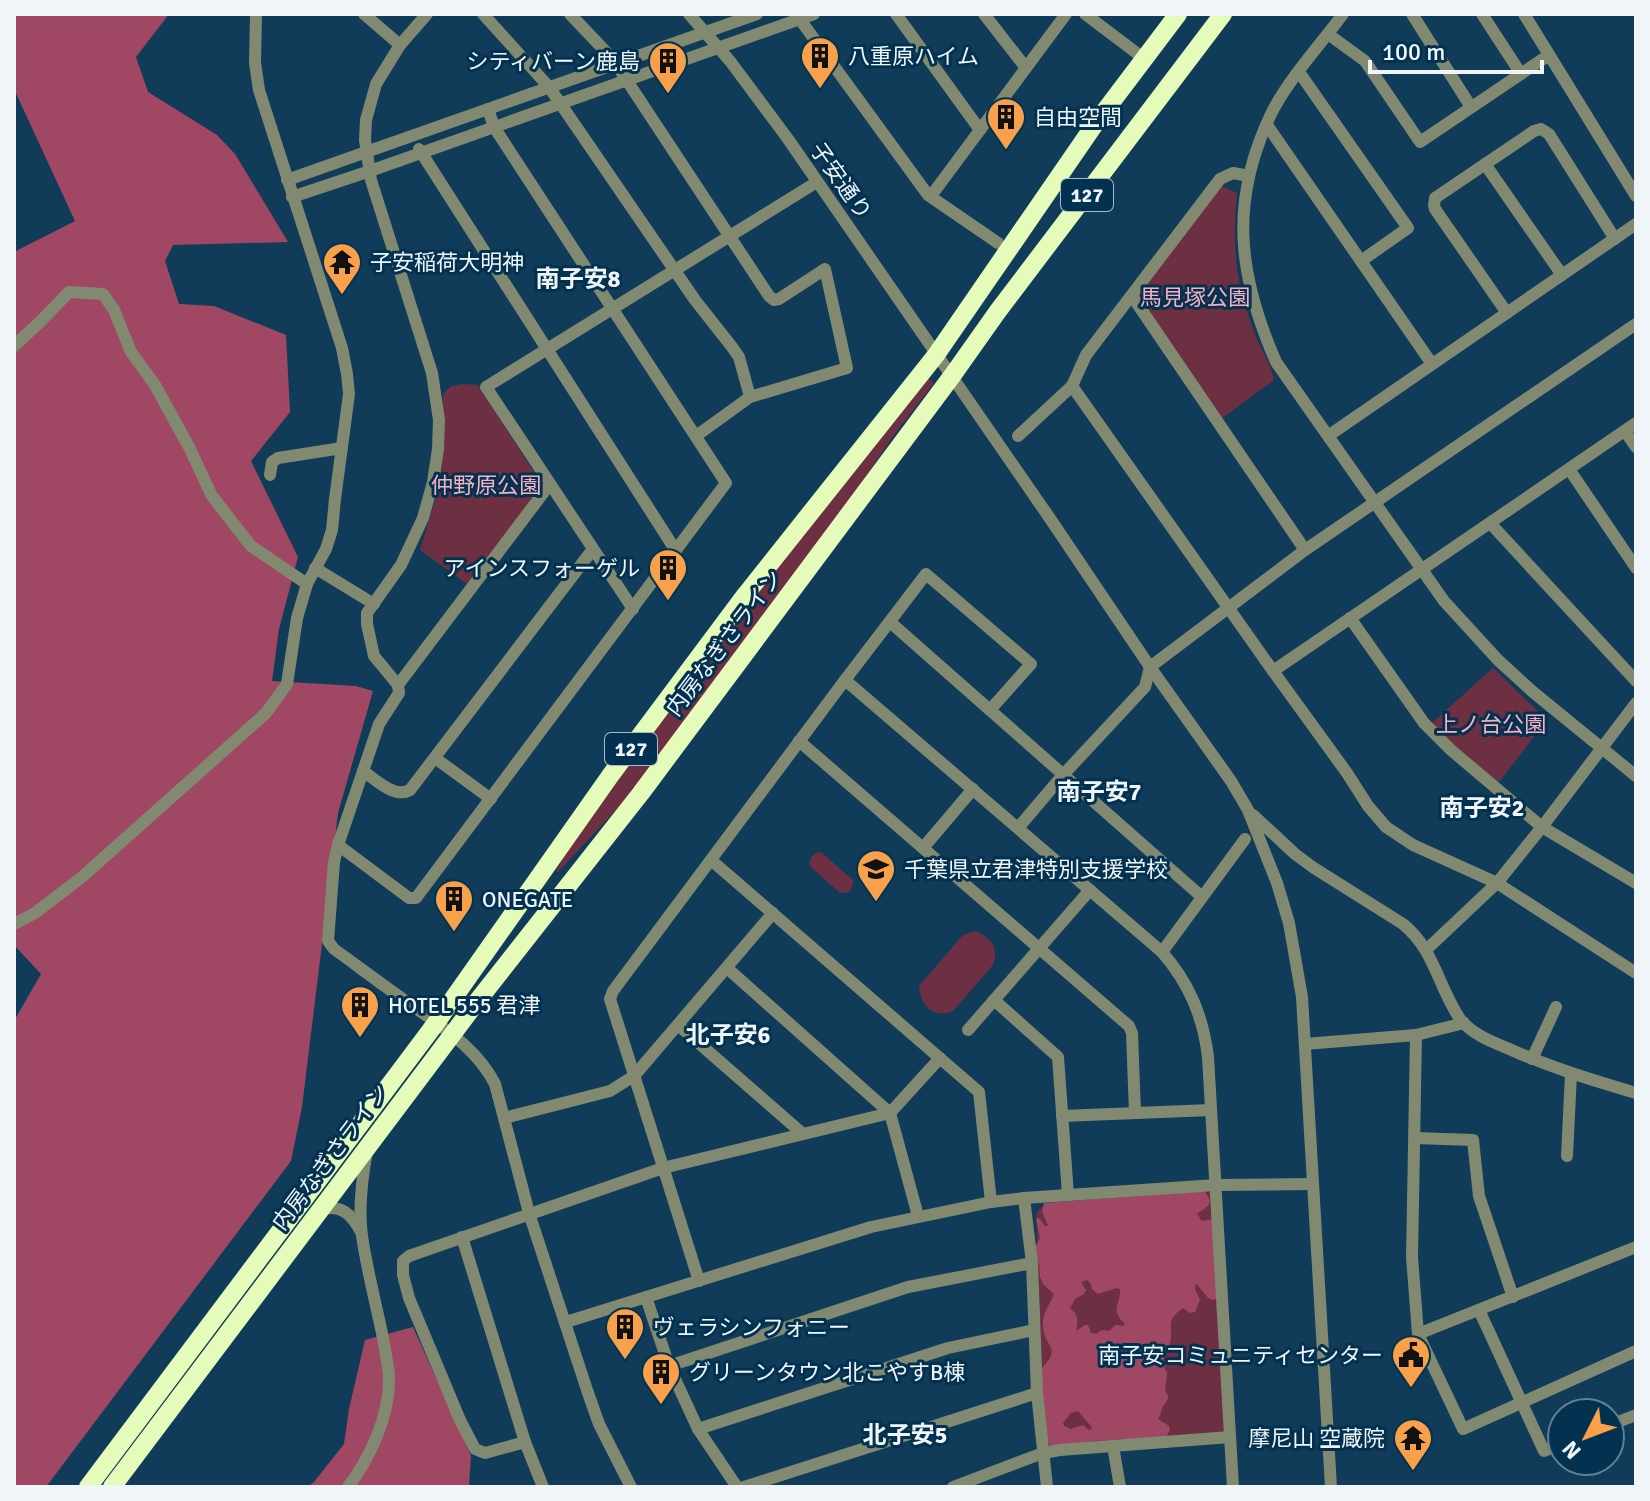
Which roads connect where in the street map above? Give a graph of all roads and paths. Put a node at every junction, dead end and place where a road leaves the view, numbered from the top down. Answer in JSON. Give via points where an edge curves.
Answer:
{"nodes":[{"id":1,"x":256,"y":14,"type":"edge"},
{"id":2,"x":364,"y":14,"type":"edge"},
{"id":3,"x":427,"y":14,"type":"edge"},
{"id":4,"x":483,"y":14,"type":"edge"},
{"id":5,"x":570,"y":14,"type":"edge"},
{"id":6,"x":689,"y":14,"type":"edge"},
{"id":7,"x":757,"y":14,"type":"edge"},
{"id":8,"x":814,"y":14,"type":"edge"},
{"id":9,"x":896,"y":14,"type":"edge"},
{"id":10,"x":984,"y":14,"type":"edge"},
{"id":11,"x":1066,"y":14,"type":"edge"},
{"id":12,"x":1085,"y":14,"type":"edge"},
{"id":13,"x":1178,"y":14,"type":"edge"},
{"id":14,"x":1223,"y":14,"type":"edge"},
{"id":15,"x":1343,"y":14,"type":"edge"},
{"id":16,"x":1412,"y":14,"type":"edge"},
{"id":17,"x":1482,"y":14,"type":"edge"},
{"id":18,"x":1524,"y":14,"type":"edge"},
{"id":19,"x":798,"y":17,"type":"edge"},
{"id":20,"x":706,"y":32,"type":"junction"},
{"id":21,"x":1328,"y":34,"type":"junction"},
{"id":22,"x":400,"y":45,"type":"junction"},
{"id":23,"x":719,"y":48,"type":"junction"},
{"id":24,"x":1138,"y":54,"type":"dead end"},
{"id":25,"x":1549,"y":55,"type":"junction"},
{"id":26,"x":616,"y":64,"type":"junction"},
{"id":27,"x":1026,"y":68,"type":"junction"},
{"id":28,"x":1299,"y":72,"type":"junction"},
{"id":29,"x":1521,"y":74,"type":"junction"},
{"id":30,"x":626,"y":80,"type":"junction"},
{"id":31,"x":549,"y":87,"type":"junction"},
{"id":32,"x":560,"y":104,"type":"junction"},
{"id":33,"x":1471,"y":107,"type":"junction"},
{"id":34,"x":488,"y":109,"type":"junction"},
{"id":35,"x":1267,"y":125,"type":"junction"},
{"id":36,"x":494,"y":127,"type":"junction"},
{"id":37,"x":980,"y":130,"type":"junction"},
{"id":38,"x":412,"y":136,"type":"junction"},
{"id":39,"x":367,"y":152,"type":"junction"},
{"id":40,"x":422,"y":153,"type":"junction"},
{"id":41,"x":1485,"y":164,"type":"junction"},
{"id":42,"x":370,"y":171,"type":"junction"},
{"id":43,"x":1249,"y":176,"type":"junction"},
{"id":44,"x":287,"y":180,"type":"junction"},
{"id":45,"x":817,"y":182,"type":"junction"},
{"id":46,"x":931,"y":196,"type":"junction"},
{"id":47,"x":1636,"y":196,"type":"edge"},
{"id":48,"x":292,"y":197,"type":"junction"},
{"id":49,"x":1636,"y":224,"type":"edge"},
{"id":50,"x":730,"y":235,"type":"junction"},
{"id":51,"x":1615,"y":239,"type":"junction"},
{"id":52,"x":998,"y":243,"type":"dead end"},
{"id":53,"x":1361,"y":261,"type":"junction"},
{"id":54,"x":674,"y":271,"type":"junction"},
{"id":55,"x":1562,"y":275,"type":"junction"},
{"id":56,"x":1132,"y":296,"type":"junction"},
{"id":57,"x":612,"y":309,"type":"junction"},
{"id":58,"x":1507,"y":313,"type":"junction"},
{"id":59,"x":1636,"y":324,"type":"edge"},
{"id":60,"x":14,"y":346,"type":"edge"},
{"id":61,"x":546,"y":350,"type":"junction"},
{"id":62,"x":936,"y":355,"type":"junction"},
{"id":63,"x":1432,"y":364,"type":"junction"},
{"id":64,"x":952,"y":376,"type":"junction"},
{"id":65,"x":1072,"y":386,"type":"junction"},
{"id":66,"x":750,"y":397,"type":"junction"},
{"id":67,"x":1631,"y":427,"type":"edge"},
{"id":68,"x":696,"y":436,"type":"junction"},
{"id":69,"x":1018,"y":436,"type":"dead end"},
{"id":70,"x":1328,"y":436,"type":"junction"},
{"id":71,"x":1636,"y":447,"type":"edge"},
{"id":72,"x":342,"y":448,"type":"junction"},
{"id":73,"x":1569,"y":469,"type":"junction"},
{"id":74,"x":270,"y":475,"type":"dead end"},
{"id":75,"x":550,"y":484,"type":"junction"},
{"id":76,"x":1375,"y":502,"type":"junction"},
{"id":77,"x":1490,"y":523,"type":"junction"},
{"id":78,"x":593,"y":549,"type":"junction"},
{"id":79,"x":1305,"y":550,"type":"junction"},
{"id":80,"x":676,"y":551,"type":"junction"},
{"id":81,"x":315,"y":568,"type":"junction"},
{"id":82,"x":1636,"y":568,"type":"edge"},
{"id":83,"x":1422,"y":569,"type":"junction"},
{"id":84,"x":307,"y":584,"type":"junction"},
{"id":85,"x":374,"y":604,"type":"junction"},
{"id":86,"x":1229,"y":608,"type":"junction"},
{"id":87,"x":633,"y":609,"type":"junction"},
{"id":88,"x":1350,"y":618,"type":"junction"},
{"id":89,"x":890,"y":622,"type":"junction"},
{"id":90,"x":1150,"y":667,"type":"junction"},
{"id":91,"x":1273,"y":671,"type":"junction"},
{"id":92,"x":845,"y":680,"type":"junction"},
{"id":93,"x":1636,"y":681,"type":"edge"},
{"id":94,"x":398,"y":685,"type":"junction"},
{"id":95,"x":1636,"y":703,"type":"edge"},
{"id":96,"x":990,"y":710,"type":"junction"},
{"id":97,"x":799,"y":741,"type":"junction"},
{"id":98,"x":1602,"y":748,"type":"junction"},
{"id":99,"x":435,"y":758,"type":"junction"},
{"id":100,"x":363,"y":771,"type":"junction"},
{"id":101,"x":1063,"y":775,"type":"junction"},
{"id":102,"x":1636,"y":776,"type":"edge"},
{"id":103,"x":973,"y":789,"type":"junction"},
{"id":104,"x":491,"y":799,"type":"junction"},
{"id":105,"x":1248,"y":810,"type":"junction"},
{"id":106,"x":1542,"y":827,"type":"junction"},
{"id":107,"x":1018,"y":828,"type":"junction"},
{"id":108,"x":1245,"y":839,"type":"dead end"},
{"id":109,"x":338,"y":845,"type":"junction"},
{"id":110,"x":923,"y":848,"type":"junction"},
{"id":111,"x":711,"y":860,"type":"junction"},
{"id":112,"x":1497,"y":883,"type":"junction"},
{"id":113,"x":1636,"y":883,"type":"edge"},
{"id":114,"x":1090,"y":890,"type":"junction"},
{"id":115,"x":1202,"y":897,"type":"junction"},
{"id":116,"x":773,"y":913,"type":"junction"},
{"id":117,"x":14,"y":924,"type":"edge"},
{"id":118,"x":1039,"y":949,"type":"junction"},
{"id":119,"x":1426,"y":950,"type":"junction"},
{"id":120,"x":1162,"y":952,"type":"junction"},
{"id":121,"x":727,"y":968,"type":"junction"},
{"id":122,"x":1636,"y":973,"type":"edge"},
{"id":123,"x":994,"y":1000,"type":"junction"},
{"id":124,"x":1556,"y":1007,"type":"dead end"},
{"id":125,"x":436,"y":1023,"type":"junction"},
{"id":126,"x":1464,"y":1023,"type":"junction"},
{"id":127,"x":678,"y":1025,"type":"junction"},
{"id":128,"x":968,"y":1030,"type":"dead end"},
{"id":129,"x":454,"y":1035,"type":"junction"},
{"id":130,"x":1416,"y":1035,"type":"junction"},
{"id":131,"x":1305,"y":1044,"type":"junction"},
{"id":132,"x":940,"y":1058,"type":"junction"},
{"id":133,"x":1532,"y":1059,"type":"junction"},
{"id":134,"x":1571,"y":1074,"type":"junction"},
{"id":135,"x":634,"y":1076,"type":"junction"},
{"id":136,"x":1636,"y":1093,"type":"edge"},
{"id":137,"x":1211,"y":1110,"type":"junction"},
{"id":138,"x":890,"y":1113,"type":"junction"},
{"id":139,"x":1135,"y":1113,"type":"junction"},
{"id":140,"x":1062,"y":1116,"type":"junction"},
{"id":141,"x":504,"y":1118,"type":"junction"},
{"id":142,"x":803,"y":1134,"type":"junction"},
{"id":143,"x":1415,"y":1138,"type":"junction"},
{"id":144,"x":367,"y":1147,"type":"junction"},
{"id":145,"x":1567,"y":1156,"type":"dead end"},
{"id":146,"x":663,"y":1168,"type":"junction"},
{"id":147,"x":1312,"y":1184,"type":"junction"},
{"id":148,"x":1216,"y":1185,"type":"junction"},
{"id":149,"x":1068,"y":1195,"type":"junction"},
{"id":150,"x":1024,"y":1198,"type":"junction"},
{"id":151,"x":991,"y":1202,"type":"junction"},
{"id":152,"x":320,"y":1210,"type":"junction"},
{"id":153,"x":529,"y":1213,"type":"junction"},
{"id":154,"x":918,"y":1216,"type":"junction"},
{"id":155,"x":362,"y":1234,"type":"junction"},
{"id":156,"x":462,"y":1237,"type":"junction"},
{"id":157,"x":1636,"y":1247,"type":"edge"},
{"id":158,"x":1032,"y":1263,"type":"junction"},
{"id":159,"x":699,"y":1281,"type":"junction"},
{"id":160,"x":646,"y":1297,"type":"junction"},
{"id":161,"x":1513,"y":1297,"type":"junction"},
{"id":162,"x":1479,"y":1310,"type":"junction"},
{"id":163,"x":566,"y":1322,"type":"junction"},
{"id":164,"x":1034,"y":1330,"type":"junction"},
{"id":165,"x":1418,"y":1334,"type":"junction"},
{"id":166,"x":1636,"y":1351,"type":"edge"},
{"id":167,"x":669,"y":1366,"type":"junction"},
{"id":168,"x":1037,"y":1393,"type":"junction"},
{"id":169,"x":1522,"y":1402,"type":"junction"},
{"id":170,"x":698,"y":1429,"type":"junction"},
{"id":171,"x":1230,"y":1437,"type":"junction"},
{"id":172,"x":525,"y":1442,"type":"junction"},
{"id":173,"x":1113,"y":1446,"type":"junction"},
{"id":174,"x":1546,"y":1450,"type":"edge"},
{"id":175,"x":1043,"y":1453,"type":"junction"},
{"id":176,"x":88,"y":1487,"type":"edge"},
{"id":177,"x":112,"y":1487,"type":"edge"},
{"id":178,"x":348,"y":1487,"type":"edge"},
{"id":179,"x":543,"y":1487,"type":"edge"},
{"id":180,"x":631,"y":1487,"type":"edge"},
{"id":181,"x":737,"y":1487,"type":"edge"},
{"id":182,"x":744,"y":1487,"type":"edge"},
{"id":183,"x":953,"y":1487,"type":"edge"},
{"id":184,"x":1047,"y":1487,"type":"edge"},
{"id":185,"x":1120,"y":1487,"type":"edge"},
{"id":186,"x":1233,"y":1487,"type":"edge"},
{"id":187,"x":1331,"y":1487,"type":"edge"}],
"edges":[{"from":1,"to":44,"type":"street","via":[[259,90]]},
{"from":2,"to":22,"type":"street"},
{"from":3,"to":22,"type":"street"},
{"from":4,"to":31,"type":"street"},
{"from":5,"to":26,"type":"street"},
{"from":6,"to":20,"type":"street","name":"子安通り"},
{"from":7,"to":20,"type":"street"},
{"from":8,"to":19,"type":"street"},
{"from":9,"to":37,"type":"street"},
{"from":10,"to":27,"type":"street"},
{"from":11,"to":27,"type":"street"},
{"from":12,"to":24,"type":"street"},
{"from":13,"to":62,"type":"highway","name":"内房なぎさライン","number":"127"},
{"from":14,"to":64,"type":"highway","name":"内房なぎさライン","number":"127"},
{"from":15,"to":21,"type":"street"},
{"from":16,"to":33,"type":"street"},
{"from":17,"to":29,"type":"street"},
{"from":18,"to":25,"type":"street"},
{"from":19,"to":23,"type":"street"},
{"from":19,"to":46,"type":"street"},
{"from":20,"to":23,"type":"street","name":"子安通り"},
{"from":20,"to":26,"type":"street"},
{"from":21,"to":28,"type":"street"},
{"from":21,"to":33,"type":"street","via":[[1365,61],[1420,142]]},
{"from":22,"to":39,"type":"street","via":[[370,102]]},
{"from":23,"to":30,"type":"street"},
{"from":23,"to":45,"type":"street","name":"子安通り"},
{"from":25,"to":29,"type":"street"},
{"from":25,"to":47,"type":"street"},
{"from":26,"to":30,"type":"street"},
{"from":26,"to":31,"type":"street"},
{"from":27,"to":37,"type":"street"},
{"from":28,"to":35,"type":"street"},
{"from":28,"to":53,"type":"street","via":[[1408,228]]},
{"from":29,"to":33,"type":"street"},
{"from":30,"to":32,"type":"street"},
{"from":30,"to":50,"type":"street"},
{"from":31,"to":32,"type":"street"},
{"from":31,"to":34,"type":"street"},
{"from":32,"to":36,"type":"street"},
{"from":32,"to":54,"type":"street"},
{"from":34,"to":36,"type":"street"},
{"from":34,"to":38,"type":"street"},
{"from":35,"to":43,"type":"street"},
{"from":35,"to":53,"type":"street"},
{"from":36,"to":40,"type":"street"},
{"from":36,"to":57,"type":"street"},
{"from":37,"to":46,"type":"street"},
{"from":38,"to":39,"type":"street"},
{"from":38,"to":40,"type":"street"},
{"from":39,"to":42,"type":"street"},
{"from":39,"to":44,"type":"street"},
{"from":40,"to":42,"type":"street"},
{"from":40,"to":61,"type":"street"},
{"from":41,"to":51,"type":"street","via":[[1534,131],[1546,131]]},
{"from":41,"to":55,"type":"street"},
{"from":41,"to":58,"type":"street","via":[[1435,198],[1434,205]]},
{"from":42,"to":48,"type":"street"},
{"from":42,"to":85,"type":"street","via":[[432,373],[439,420],[433,482],[423,518],[401,565]]},
{"from":43,"to":56,"type":"street","via":[[1233,173],[1220,179]]},
{"from":43,"to":70,"type":"street","via":[[1243,229],[1252,300],[1276,362]]},
{"from":44,"to":48,"type":"street"},
{"from":45,"to":50,"type":"street"},
{"from":45,"to":62,"type":"street","name":"子安通り"},
{"from":46,"to":52,"type":"street"},
{"from":48,"to":72,"type":"street","via":[[342,348],[349,394]]},
{"from":49,"to":51,"type":"street"},
{"from":50,"to":54,"type":"street"},
{"from":50,"to":66,"type":"street","via":[[774,300],[825,269],[847,368]]},
{"from":51,"to":55,"type":"street"},
{"from":53,"to":63,"type":"street"},
{"from":54,"to":57,"type":"street"},
{"from":54,"to":66,"type":"street","via":[[739,357]]},
{"from":55,"to":58,"type":"street"},
{"from":56,"to":65,"type":"street","via":[[1086,355]]},
{"from":56,"to":79,"type":"street"},
{"from":57,"to":61,"type":"street"},
{"from":57,"to":68,"type":"street"},
{"from":58,"to":63,"type":"street"},
{"from":59,"to":76,"type":"street"},
{"from":60,"to":84,"type":"street","via":[[69,292],[103,294],[212,496],[251,546]]},
{"from":61,"to":75,"type":"street","via":[[486,387]]},
{"from":61,"to":80,"type":"street"},
{"from":62,"to":64,"type":"street","name":"子安通り"},
{"from":62,"to":125,"type":"highway","name":"内房なぎさライン","number":"127","via":[[737,606]]},
{"from":63,"to":70,"type":"street"},
{"from":64,"to":90,"type":"street","name":"子安通り"},
{"from":64,"to":129,"type":"highway","name":"内房なぎさライン","number":"127"},
{"from":65,"to":69,"type":"street"},
{"from":65,"to":86,"type":"street"},
{"from":66,"to":68,"type":"street"},
{"from":67,"to":71,"type":"street"},
{"from":67,"to":73,"type":"street"},
{"from":68,"to":80,"type":"street","via":[[726,483]]},
{"from":70,"to":76,"type":"street"},
{"from":72,"to":74,"type":"street","via":[[278,458]]},
{"from":72,"to":81,"type":"street","via":[[332,530]]},
{"from":73,"to":77,"type":"street"},
{"from":73,"to":82,"type":"street"},
{"from":75,"to":78,"type":"street"},
{"from":75,"to":94,"type":"street"},
{"from":76,"to":79,"type":"street"},
{"from":76,"to":83,"type":"street"},
{"from":77,"to":83,"type":"street"},
{"from":77,"to":93,"type":"street"},
{"from":78,"to":87,"type":"street"},
{"from":78,"to":99,"type":"street"},
{"from":79,"to":86,"type":"street"},
{"from":80,"to":87,"type":"street"},
{"from":81,"to":84,"type":"street"},
{"from":81,"to":85,"type":"street"},
{"from":83,"to":88,"type":"street"},
{"from":83,"to":98,"type":"street","via":[[1498,660]]},
{"from":84,"to":117,"type":"street","via":[[287,684],[266,713],[82,877]]},
{"from":85,"to":94,"type":"street","via":[[367,624],[374,656]]},
{"from":86,"to":90,"type":"street"},
{"from":86,"to":91,"type":"street"},
{"from":87,"to":104,"type":"street"},
{"from":88,"to":91,"type":"street"},
{"from":88,"to":106,"type":"street","via":[[1424,723]]},
{"from":89,"to":92,"type":"street"},
{"from":89,"to":96,"type":"street"},
{"from":89,"to":96,"type":"street","via":[[926,574],[1031,664]]},
{"from":90,"to":101,"type":"street","via":[[1145,687]]},
{"from":90,"to":105,"type":"street","name":"子安通り"},
{"from":91,"to":112,"type":"street","via":[[1386,827]]},
{"from":92,"to":97,"type":"street"},
{"from":92,"to":103,"type":"street"},
{"from":94,"to":100,"type":"street"},
{"from":95,"to":98,"type":"street"},
{"from":96,"to":101,"type":"street"},
{"from":97,"to":110,"type":"street"},
{"from":97,"to":111,"type":"street"},
{"from":98,"to":102,"type":"street"},
{"from":98,"to":106,"type":"street"},
{"from":99,"to":100,"type":"street","via":[[405,793]]},
{"from":99,"to":104,"type":"street"},
{"from":100,"to":109,"type":"street"},
{"from":101,"to":107,"type":"street"},
{"from":101,"to":115,"type":"street"},
{"from":103,"to":107,"type":"street"},
{"from":103,"to":110,"type":"street"},
{"from":104,"to":109,"type":"street","via":[[416,898]]},
{"from":105,"to":119,"type":"street","via":[[1314,868],[1403,924]]},
{"from":105,"to":131,"type":"street","via":[[1289,923]]},
{"from":106,"to":112,"type":"street"},
{"from":106,"to":113,"type":"street"},
{"from":107,"to":114,"type":"street"},
{"from":108,"to":115,"type":"street"},
{"from":109,"to":125,"type":"street","via":[[328,941]]},
{"from":110,"to":118,"type":"street"},
{"from":111,"to":116,"type":"street"},
{"from":111,"to":135,"type":"street","via":[[610,999]]},
{"from":112,"to":119,"type":"street"},
{"from":112,"to":122,"type":"street"},
{"from":114,"to":118,"type":"street"},
{"from":114,"to":120,"type":"street"},
{"from":115,"to":120,"type":"street"},
{"from":116,"to":121,"type":"street"},
{"from":116,"to":132,"type":"street"},
{"from":118,"to":123,"type":"street"},
{"from":118,"to":139,"type":"street","via":[[1129,1026]]},
{"from":119,"to":126,"type":"street"},
{"from":120,"to":137,"type":"street","via":[[1199,1012]]},
{"from":121,"to":127,"type":"street"},
{"from":121,"to":138,"type":"street"},
{"from":123,"to":128,"type":"street"},
{"from":123,"to":140,"type":"street","via":[[1058,1057]]},
{"from":124,"to":133,"type":"street"},
{"from":125,"to":129,"type":"street"},
{"from":125,"to":176,"type":"highway","name":"内房なぎさライン","number":"127"},
{"from":126,"to":130,"type":"street"},
{"from":126,"to":133,"type":"street","via":[[1482,1038]]},
{"from":127,"to":135,"type":"street"},
{"from":127,"to":142,"type":"street"},
{"from":129,"to":141,"type":"street","via":[[487,1070]]},
{"from":129,"to":144,"type":"highway","name":"内房なぎさライン","number":"127"},
{"from":130,"to":131,"type":"street"},
{"from":130,"to":143,"type":"street"},
{"from":131,"to":147,"type":"street"},
{"from":132,"to":138,"type":"street"},
{"from":132,"to":151,"type":"street","via":[[979,1092]]},
{"from":133,"to":134,"type":"street"},
{"from":134,"to":136,"type":"street"},
{"from":134,"to":145,"type":"street"},
{"from":135,"to":141,"type":"street","via":[[610,1091]]},
{"from":135,"to":146,"type":"street"},
{"from":137,"to":139,"type":"street"},
{"from":137,"to":148,"type":"street"},
{"from":138,"to":142,"type":"street"},
{"from":138,"to":154,"type":"street"},
{"from":139,"to":140,"type":"street"},
{"from":140,"to":149,"type":"street"},
{"from":141,"to":153,"type":"street"},
{"from":142,"to":146,"type":"street"},
{"from":143,"to":161,"type":"street","via":[[1473,1140],[1479,1196]]},
{"from":143,"to":165,"type":"street","via":[[1412,1257]]},
{"from":144,"to":152,"type":"highway","name":"内房なぎさライン","number":"127"},
{"from":144,"to":155,"type":"street"},
{"from":146,"to":153,"type":"street"},
{"from":146,"to":159,"type":"street"},
{"from":147,"to":148,"type":"street"},
{"from":147,"to":187,"type":"street"},
{"from":148,"to":149,"type":"street"},
{"from":148,"to":171,"type":"street"},
{"from":149,"to":150,"type":"street"},
{"from":150,"to":151,"type":"street"},
{"from":150,"to":158,"type":"street"},
{"from":151,"to":154,"type":"street"},
{"from":152,"to":155,"type":"street","via":[[330,1207],[347,1213]]},
{"from":152,"to":177,"type":"highway","name":"内房なぎさライン","number":"127"},
{"from":153,"to":156,"type":"street"},
{"from":153,"to":163,"type":"street"},
{"from":154,"to":159,"type":"street"},
{"from":155,"to":178,"type":"street","via":[[389,1381],[377,1439]]},
{"from":156,"to":172,"type":"street"},
{"from":156,"to":172,"type":"street","via":[[409,1256],[401,1265],[405,1284],[475,1449],[485,1453]]},
{"from":157,"to":161,"type":"street"},
{"from":158,"to":164,"type":"street"},
{"from":158,"to":167,"type":"street","via":[[908,1287]]},
{"from":159,"to":160,"type":"street"},
{"from":160,"to":163,"type":"street"},
{"from":160,"to":167,"type":"street"},
{"from":161,"to":162,"type":"street"},
{"from":162,"to":165,"type":"street"},
{"from":162,"to":169,"type":"street"},
{"from":163,"to":180,"type":"street","via":[[599,1424]]},
{"from":164,"to":168,"type":"street"},
{"from":164,"to":170,"type":"street","via":[[948,1348]]},
{"from":165,"to":169,"type":"street","via":[[1463,1429]]},
{"from":166,"to":169,"type":"street"},
{"from":167,"to":170,"type":"street"},
{"from":168,"to":175,"type":"street"},
{"from":168,"to":182,"type":"street"},
{"from":169,"to":174,"type":"street"},
{"from":170,"to":181,"type":"street"},
{"from":171,"to":173,"type":"street"},
{"from":171,"to":186,"type":"street"},
{"from":172,"to":179,"type":"street"},
{"from":173,"to":175,"type":"street"},
{"from":173,"to":185,"type":"street"},
{"from":175,"to":183,"type":"street"},
{"from":175,"to":184,"type":"street"}]}
